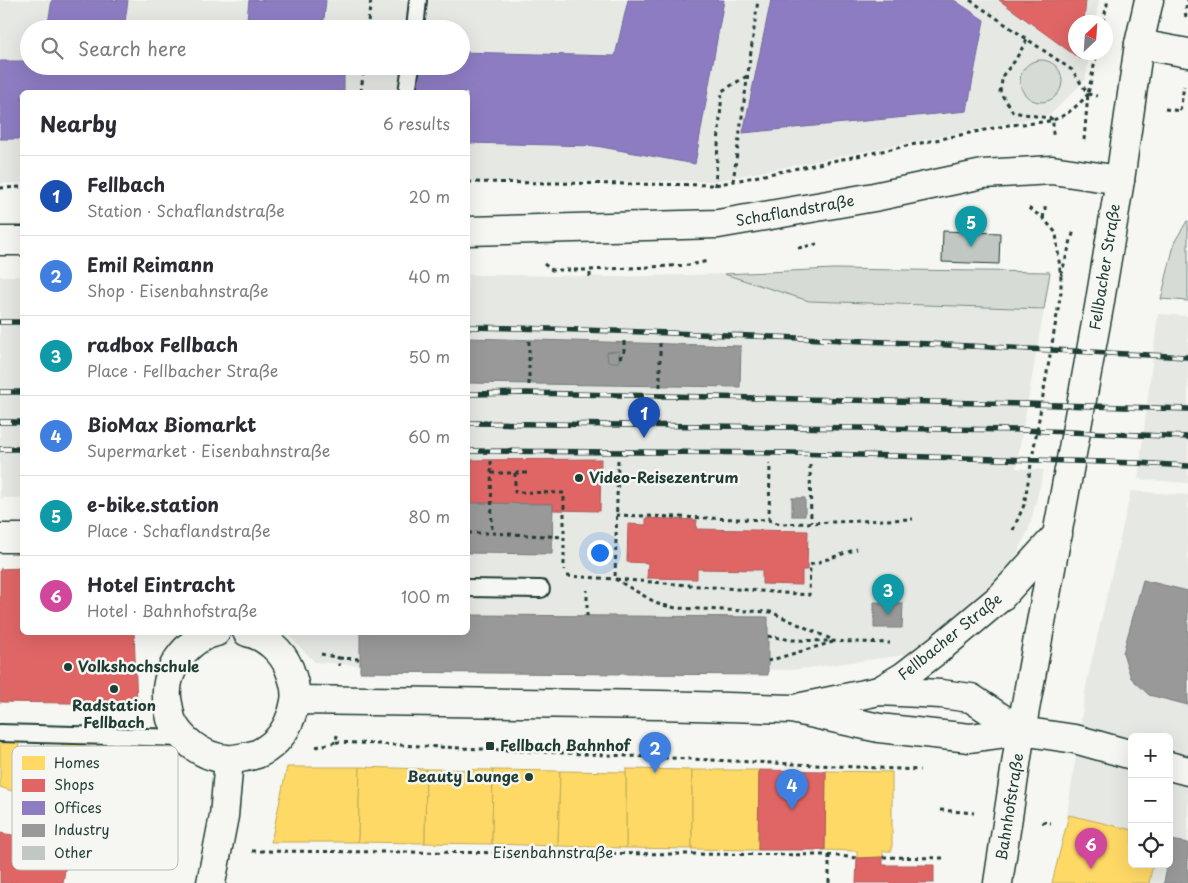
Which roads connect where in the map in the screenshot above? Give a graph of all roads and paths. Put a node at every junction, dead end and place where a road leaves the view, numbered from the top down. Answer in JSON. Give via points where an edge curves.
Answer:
{"nodes":[{"id":1,"x":371,"y":0,"type":"edge"},
{"id":2,"x":418,"y":0,"type":"edge"},
{"id":3,"x":758,"y":0,"type":"edge"},
{"id":4,"x":970,"y":0,"type":"edge"},
{"id":5,"x":1108,"y":0,"type":"edge"},
{"id":6,"x":1148,"y":0,"type":"edge"},
{"id":7,"x":1105,"y":15,"type":"edge"},
{"id":8,"x":368,"y":20,"type":"edge"},
{"id":9,"x":416,"y":20,"type":"edge"},
{"id":10,"x":1028,"y":40,"type":"junction"},
{"id":11,"x":1139,"y":44,"type":"junction"},
{"id":12,"x":1188,"y":53,"type":"edge"},
{"id":13,"x":1095,"y":60,"type":"edge"},
{"id":14,"x":363,"y":75,"type":"edge"},
{"id":15,"x":409,"y":75,"type":"edge"},
{"id":16,"x":747,"y":76,"type":"junction"},
{"id":17,"x":362,"y":90,"type":"edge"},
{"id":18,"x":408,"y":90,"type":"edge"},
{"id":19,"x":1088,"y":94,"type":"junction"},
{"id":20,"x":1013,"y":112,"type":"dead end"},
{"id":21,"x":1082,"y":174,"type":"junction"},
{"id":22,"x":1120,"y":180,"type":"junction"},
{"id":23,"x":470,"y":182,"type":"edge"},
{"id":24,"x":733,"y":182,"type":"junction"},
{"id":25,"x":715,"y":185,"type":"junction"},
{"id":26,"x":20,"y":187,"type":"edge"},
{"id":27,"x":0,"y":188,"type":"edge"},
{"id":28,"x":1020,"y":205,"type":"dead end"},
{"id":29,"x":470,"y":231,"type":"edge"},
{"id":30,"x":0,"y":241,"type":"edge"},
{"id":31,"x":20,"y":241,"type":"edge"},
{"id":32,"x":820,"y":244,"type":"dead end"},
{"id":33,"x":792,"y":248,"type":"dead end"},
{"id":34,"x":712,"y":260,"type":"dead end"},
{"id":35,"x":552,"y":270,"type":"dead end"},
{"id":36,"x":590,"y":270,"type":"junction"},
{"id":37,"x":590,"y":277,"type":"dead end"},
{"id":38,"x":1061,"y":278,"type":"junction"},
{"id":39,"x":529,"y":339,"type":"dead end"},
{"id":40,"x":624,"y":342,"type":"dead end"},
{"id":41,"x":660,"y":342,"type":"dead end"},
{"id":42,"x":619,"y":357,"type":"dead end"},
{"id":43,"x":529,"y":384,"type":"dead end"},
{"id":44,"x":660,"y":387,"type":"dead end"},
{"id":45,"x":491,"y":460,"type":"dead end"},
{"id":46,"x":618,"y":460,"type":"dead end"},
{"id":47,"x":770,"y":464,"type":"dead end"},
{"id":48,"x":810,"y":465,"type":"dead end"},
{"id":49,"x":491,"y":473,"type":"junction"},
{"id":50,"x":515,"y":473,"type":"junction"},
{"id":51,"x":529,"y":473,"type":"dead end"},
{"id":52,"x":1024,"y":505,"type":"dead end"},
{"id":53,"x":616,"y":515,"type":"junction"},
{"id":54,"x":913,"y":519,"type":"dead end"},
{"id":55,"x":769,"y":520,"type":"junction"},
{"id":56,"x":811,"y":523,"type":"junction"},
{"id":57,"x":470,"y":533,"type":"edge"},
{"id":58,"x":492,"y":533,"type":"junction"},
{"id":59,"x":1058,"y":534,"type":"junction"},
{"id":60,"x":564,"y":537,"type":"junction"},
{"id":61,"x":0,"y":538,"type":"edge"},
{"id":62,"x":20,"y":538,"type":"edge"},
{"id":63,"x":857,"y":549,"type":"dead end"},
{"id":64,"x":615,"y":579,"type":"junction"},
{"id":65,"x":470,"y":588,"type":"edge"},
{"id":66,"x":541,"y":588,"type":"dead end"},
{"id":67,"x":588,"y":590,"type":"dead end"},
{"id":68,"x":587,"y":616,"type":"dead end"},
{"id":69,"x":209,"y":635,"type":"edge"},
{"id":70,"x":255,"y":635,"type":"edge"},
{"id":71,"x":768,"y":636,"type":"dead end"},
{"id":72,"x":836,"y":641,"type":"junction"},
{"id":73,"x":895,"y":643,"type":"dead end"},
{"id":74,"x":340,"y":658,"type":"dead end"},
{"id":75,"x":360,"y":658,"type":"dead end"},
{"id":76,"x":768,"y":661,"type":"dead end"},
{"id":77,"x":879,"y":691,"type":"junction"},
{"id":78,"x":296,"y":700,"type":"junction"},
{"id":79,"x":792,"y":709,"type":"junction"},
{"id":80,"x":1021,"y":730,"type":"junction"},
{"id":81,"x":0,"y":733,"type":"edge"},
{"id":82,"x":183,"y":738,"type":"junction"},
{"id":83,"x":336,"y":742,"type":"dead end"},
{"id":84,"x":1128,"y":754,"type":"edge"},
{"id":85,"x":229,"y":760,"type":"junction"},
{"id":86,"x":1173,"y":767,"type":"edge"},
{"id":87,"x":927,"y":770,"type":"dead end"},
{"id":88,"x":1188,"y":772,"type":"edge"},
{"id":89,"x":249,"y":851,"type":"dead end"},
{"id":90,"x":829,"y":856,"type":"junction"},
{"id":91,"x":883,"y":857,"type":"dead end"},
{"id":92,"x":857,"y":858,"type":"dead end"},
{"id":93,"x":944,"y":858,"type":"dead end"},
{"id":94,"x":211,"y":883,"type":"edge"},
{"id":95,"x":829,"y":883,"type":"edge"},
{"id":96,"x":998,"y":883,"type":"edge"}],
"edges":[{"from":1,"to":8,"type":"path"},
{"from":2,"to":9,"type":"lane"},
{"from":3,"to":16,"type":"path"},
{"from":4,"to":10,"type":"path"},
{"from":5,"to":7,"type":"path"},
{"from":6,"to":11,"type":"street","name":"Fellbacher Straße"},
{"from":10,"to":19,"type":"path","via":[[1072,70]]},
{"from":10,"to":20,"type":"path","via":[[1003,75],[1000,92]]},
{"from":11,"to":12,"type":"street"},
{"from":11,"to":22,"type":"street","name":"Fellbacher Straße"},
{"from":13,"to":19,"type":"path"},
{"from":14,"to":17,"type":"path"},
{"from":15,"to":18,"type":"lane"},
{"from":16,"to":24,"type":"path"},
{"from":16,"to":25,"type":"path","via":[[722,91]]},
{"from":19,"to":21,"type":"path"},
{"from":19,"to":24,"type":"path","via":[[1081,103],[1053,120]]},
{"from":21,"to":22,"type":"street","name":"Schaflandstraße"},
{"from":21,"to":29,"type":"street","name":"Schaflandstraße","via":[[1052,170],[983,174],[718,224]]},
{"from":21,"to":38,"type":"path","via":[[1076,224]]},
{"from":22,"to":59,"type":"street","name":"Fellbacher Straße"},
{"from":23,"to":25,"type":"path"},
{"from":24,"to":25,"type":"path"},
{"from":26,"to":27,"type":"path"},
{"from":28,"to":38,"type":"path","via":[[1043,218],[1056,233]]},
{"from":30,"to":31,"type":"street"},
{"from":32,"to":33,"type":"path"},
{"from":34,"to":36,"type":"path","via":[[690,265]]},
{"from":35,"to":36,"type":"path"},
{"from":36,"to":37,"type":"path"},
{"from":38,"to":52,"type":"path"},
{"from":39,"to":43,"type":"path"},
{"from":40,"to":42,"type":"path","via":[[624,356]]},
{"from":41,"to":44,"type":"path"},
{"from":45,"to":49,"type":"path"},
{"from":46,"to":53,"type":"path"},
{"from":47,"to":55,"type":"path"},
{"from":48,"to":56,"type":"path"},
{"from":49,"to":50,"type":"path"},
{"from":49,"to":58,"type":"path"},
{"from":50,"to":51,"type":"path"},
{"from":50,"to":60,"type":"path","via":[[515,492],[564,493]]},
{"from":53,"to":55,"type":"path"},
{"from":53,"to":64,"type":"path"},
{"from":54,"to":56,"type":"path"},
{"from":55,"to":56,"type":"path","via":[[780,524]]},
{"from":57,"to":58,"type":"path"},
{"from":58,"to":60,"type":"path"},
{"from":59,"to":77,"type":"street","name":"Fellbacher Straße","via":[[1001,597],[904,676]]},
{"from":59,"to":80,"type":"street","name":"Fellbacher Straße"},
{"from":60,"to":64,"type":"path","via":[[564,576]]},
{"from":61,"to":62,"type":"street"},
{"from":63,"to":64,"type":"path","via":[[810,565],[809,595]]},
{"from":64,"to":72,"type":"path","via":[[658,604],[676,608],[770,612]]},
{"from":65,"to":66,"type":"lane"},
{"from":67,"to":68,"type":"path"},
{"from":69,"to":82,"type":"street","via":[[192,643],[168,678],[167,699],[172,720]]},
{"from":70,"to":78,"type":"street","via":[[272,645],[286,661],[294,681]]},
{"from":71,"to":72,"type":"path"},
{"from":72,"to":73,"type":"path"},
{"from":72,"to":76,"type":"path"},
{"from":74,"to":75,"type":"path"},
{"from":77,"to":79,"type":"street"},
{"from":77,"to":80,"type":"street","via":[[971,698]]},
{"from":78,"to":79,"type":"street"},
{"from":78,"to":85,"type":"street","via":[[288,724],[275,742],[257,754]]},
{"from":79,"to":80,"type":"street","via":[[879,728],[970,738]]},
{"from":80,"to":84,"type":"street","via":[[1075,739]]},
{"from":80,"to":96,"type":"street","name":"Bahnhofstraße"},
{"from":81,"to":82,"type":"lane"},
{"from":82,"to":85,"type":"street","via":[[198,750]]},
{"from":83,"to":87,"type":"path"},
{"from":85,"to":94,"type":"street","via":[[224,816]]},
{"from":86,"to":88,"type":"street"},
{"from":89,"to":90,"type":"path","name":"Eisenbahnstraße"},
{"from":90,"to":92,"type":"path","name":"Eisenbahnstraße"},
{"from":90,"to":95,"type":"path"},
{"from":91,"to":93,"type":"path"}]}
